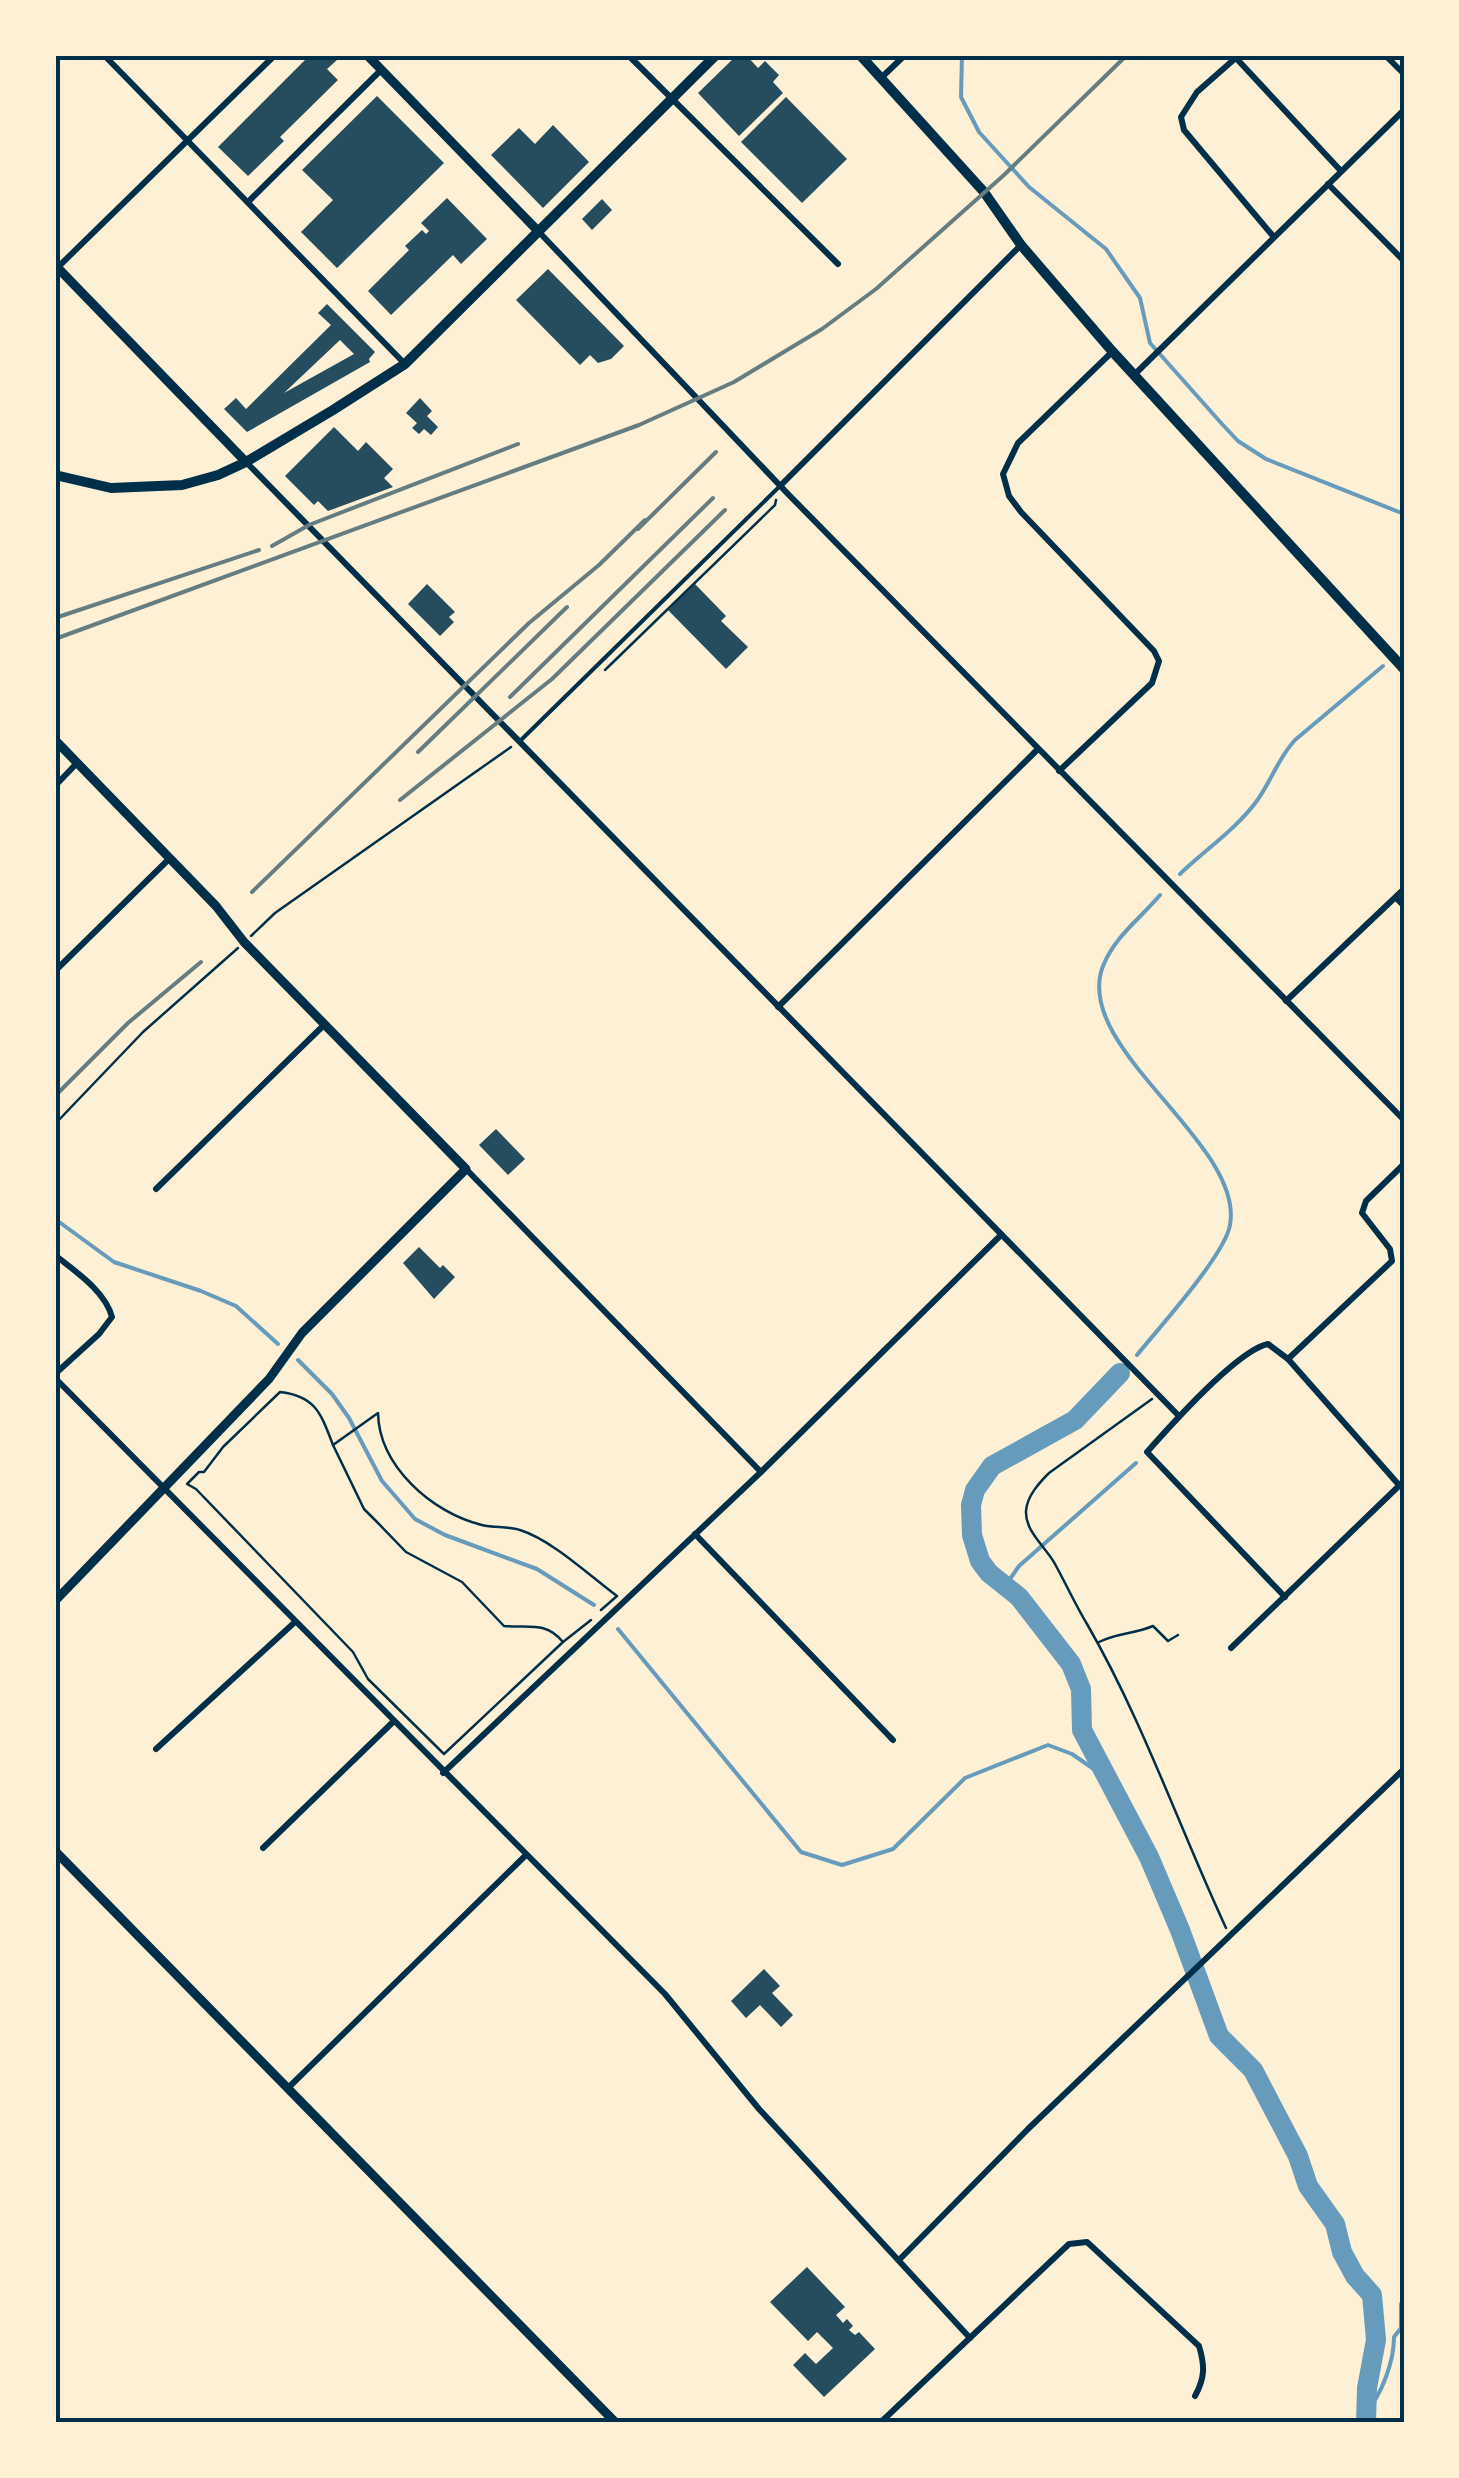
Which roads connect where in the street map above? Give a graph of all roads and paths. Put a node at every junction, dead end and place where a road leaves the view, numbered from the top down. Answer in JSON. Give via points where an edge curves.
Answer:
{"nodes":[{"id":1,"x":104,"y":55,"type":"edge"},
{"id":2,"x":276,"y":55,"type":"edge"},
{"id":3,"x":367,"y":55,"type":"edge"},
{"id":4,"x":628,"y":55,"type":"edge"},
{"id":5,"x":716,"y":55,"type":"edge"},
{"id":6,"x":860,"y":55,"type":"edge"},
{"id":7,"x":904,"y":55,"type":"edge"},
{"id":8,"x":1385,"y":55,"type":"edge"},
{"id":9,"x":1238,"y":57,"type":"edge"},
{"id":10,"x":381,"y":70,"type":"junction"},
{"id":11,"x":1404,"y":74,"type":"edge"},
{"id":12,"x":881,"y":78,"type":"junction"},
{"id":13,"x":672,"y":99,"type":"junction"},
{"id":14,"x":1404,"y":110,"type":"edge"},
{"id":15,"x":186,"y":139,"type":"junction"},
{"id":16,"x":1341,"y":172,"type":"junction"},
{"id":17,"x":1328,"y":184,"type":"junction"},
{"id":18,"x":248,"y":202,"type":"junction"},
{"id":19,"x":538,"y":232,"type":"junction"},
{"id":20,"x":1273,"y":236,"type":"junction"},
{"id":21,"x":1021,"y":245,"type":"junction"},
{"id":22,"x":1404,"y":262,"type":"edge"},
{"id":23,"x":838,"y":264,"type":"dead end"},
{"id":24,"x":56,"y":268,"type":"edge"},
{"id":25,"x":1112,"y":351,"type":"junction"},
{"id":26,"x":405,"y":364,"type":"junction"},
{"id":27,"x":1134,"y":375,"type":"junction"},
{"id":28,"x":246,"y":462,"type":"junction"},
{"id":29,"x":55,"y":475,"type":"edge"},
{"id":30,"x":780,"y":486,"type":"junction"},
{"id":31,"x":1404,"y":669,"type":"edge"},
{"id":32,"x":604,"y":670,"type":"dead end"},
{"id":33,"x":55,"y":740,"type":"edge"},
{"id":34,"x":521,"y":741,"type":"junction"},
{"id":35,"x":1037,"y":750,"type":"junction"},
{"id":36,"x":77,"y":763,"type":"junction"},
{"id":37,"x":1059,"y":771,"type":"junction"},
{"id":38,"x":55,"y":786,"type":"edge"},
{"id":39,"x":170,"y":858,"type":"junction"},
{"id":40,"x":1404,"y":890,"type":"edge"},
{"id":41,"x":1396,"y":898,"type":"junction"},
{"id":42,"x":1404,"y":906,"type":"edge"},
{"id":43,"x":244,"y":942,"type":"junction"},
{"id":44,"x":55,"y":971,"type":"edge"},
{"id":45,"x":1286,"y":1000,"type":"junction"},
{"id":46,"x":778,"y":1007,"type":"junction"},
{"id":47,"x":325,"y":1024,"type":"junction"},
{"id":48,"x":1404,"y":1120,"type":"edge"},
{"id":49,"x":55,"y":1124,"type":"edge"},
{"id":50,"x":1404,"y":1164,"type":"edge"},
{"id":51,"x":466,"y":1169,"type":"junction"},
{"id":52,"x":156,"y":1189,"type":"dead end"},
{"id":53,"x":1001,"y":1235,"type":"junction"},
{"id":54,"x":55,"y":1255,"type":"edge"},
{"id":55,"x":1288,"y":1359,"type":"junction"},
{"id":56,"x":55,"y":1376,"type":"edge"},
{"id":57,"x":1158,"y":1395,"type":"junction"},
{"id":58,"x":1179,"y":1416,"type":"junction"},
{"id":59,"x":333,"y":1446,"type":"junction"},
{"id":60,"x":761,"y":1472,"type":"junction"},
{"id":61,"x":1402,"y":1483,"type":"edge"},
{"id":62,"x":164,"y":1489,"type":"junction"},
{"id":63,"x":695,"y":1534,"type":"junction"},
{"id":64,"x":617,"y":1596,"type":"dead end"},
{"id":65,"x":1285,"y":1596,"type":"junction"},
{"id":66,"x":55,"y":1601,"type":"edge"},
{"id":67,"x":590,"y":1620,"type":"dead end"},
{"id":68,"x":296,"y":1622,"type":"junction"},
{"id":69,"x":1178,"y":1635,"type":"dead end"},
{"id":70,"x":563,"y":1642,"type":"junction"},
{"id":71,"x":1098,"y":1642,"type":"junction"},
{"id":72,"x":1231,"y":1648,"type":"dead end"},
{"id":73,"x":393,"y":1722,"type":"junction"},
{"id":74,"x":893,"y":1740,"type":"dead end"},
{"id":75,"x":156,"y":1748,"type":"dead end"},
{"id":76,"x":1404,"y":1769,"type":"edge"},
{"id":77,"x":443,"y":1773,"type":"junction"},
{"id":78,"x":263,"y":1848,"type":"dead end"},
{"id":79,"x":55,"y":1850,"type":"edge"},
{"id":80,"x":526,"y":1855,"type":"junction"},
{"id":81,"x":1227,"y":1929,"type":"dead end"},
{"id":82,"x":288,"y":2088,"type":"junction"},
{"id":83,"x":899,"y":2260,"type":"junction"},
{"id":84,"x":970,"y":2338,"type":"junction"},
{"id":85,"x":1194,"y":2396,"type":"dead end"},
{"id":86,"x":616,"y":2423,"type":"edge"},
{"id":87,"x":880,"y":2423,"type":"edge"}],
"edges":[{"from":1,"to":15,"type":"street"},
{"from":2,"to":15,"type":"street"},
{"from":3,"to":10,"type":"street"},
{"from":4,"to":13,"type":"street"},
{"from":5,"to":13,"type":"main road"},
{"from":6,"to":12,"type":"main road"},
{"from":7,"to":12,"type":"street"},
{"from":8,"to":11,"type":"street"},
{"from":9,"to":16,"type":"street"},
{"from":9,"to":20,"type":"street","via":[[1181,117],[1184,130]]},
{"from":10,"to":18,"type":"street"},
{"from":10,"to":19,"type":"street"},
{"from":12,"to":21,"type":"main road","via":[[984,192]]},
{"from":13,"to":19,"type":"main road"},
{"from":13,"to":23,"type":"street"},
{"from":14,"to":16,"type":"street"},
{"from":15,"to":18,"type":"street"},
{"from":15,"to":24,"type":"street"},
{"from":16,"to":17,"type":"street"},
{"from":17,"to":20,"type":"street"},
{"from":17,"to":22,"type":"street"},
{"from":18,"to":26,"type":"street"},
{"from":19,"to":26,"type":"main road"},
{"from":19,"to":30,"type":"street"},
{"from":20,"to":27,"type":"street"},
{"from":21,"to":25,"type":"main road"},
{"from":21,"to":30,"type":"street"},
{"from":24,"to":28,"type":"street"},
{"from":25,"to":27,"type":"main road"},
{"from":25,"to":37,"type":"street","via":[[1018,443],[1002,474],[1020,512],[1159,661],[1141,694]]},
{"from":26,"to":28,"type":"main road"},
{"from":27,"to":31,"type":"main road"},
{"from":28,"to":29,"type":"main road","via":[[182,485],[147,489]]},
{"from":28,"to":34,"type":"street"},
{"from":30,"to":32,"type":"path","via":[[775,505]]},
{"from":30,"to":34,"type":"lane"},
{"from":30,"to":35,"type":"street"},
{"from":33,"to":36,"type":"street"},
{"from":34,"to":43,"type":"path","via":[[274,914]]},
{"from":34,"to":46,"type":"street"},
{"from":35,"to":37,"type":"street"},
{"from":35,"to":46,"type":"street"},
{"from":36,"to":38,"type":"street"},
{"from":36,"to":39,"type":"street"},
{"from":37,"to":45,"type":"street"},
{"from":39,"to":43,"type":"street"},
{"from":39,"to":44,"type":"street"},
{"from":40,"to":41,"type":"street"},
{"from":41,"to":42,"type":"street"},
{"from":41,"to":45,"type":"street"},
{"from":43,"to":47,"type":"street"},
{"from":43,"to":49,"type":"path","via":[[143,1032]]},
{"from":45,"to":48,"type":"street"},
{"from":46,"to":53,"type":"street"},
{"from":47,"to":51,"type":"street"},
{"from":47,"to":52,"type":"street"},
{"from":50,"to":55,"type":"street","via":[[1362,1213],[1390,1249],[1392,1262]]},
{"from":51,"to":60,"type":"street"},
{"from":51,"to":62,"type":"street","via":[[302,1333],[269,1379]]},
{"from":53,"to":57,"type":"street"},
{"from":53,"to":60,"type":"street"},
{"from":54,"to":56,"type":"street","via":[[96,1291],[112,1317]]},
{"from":55,"to":58,"type":"street","via":[[1268,1344],[1258,1346]]},
{"from":55,"to":61,"type":"street"},
{"from":56,"to":62,"type":"street"},
{"from":57,"to":58,"type":"street"},
{"from":57,"to":71,"type":"path","via":[[1049,1472],[1026,1512]]},
{"from":58,"to":65,"type":"street","via":[[1147,1452]]},
{"from":59,"to":64,"type":"path","via":[[378,1413],[401,1474],[442,1510],[483,1525],[518,1528]]},
{"from":59,"to":70,"type":"path","via":[[364,1509],[406,1552],[462,1582],[504,1626],[540,1625]]},
{"from":59,"to":70,"type":"path","via":[[314,1406],[293,1391],[280,1392],[187,1484],[317,1613],[368,1679],[444,1754]]},
{"from":60,"to":63,"type":"street"},
{"from":61,"to":65,"type":"street"},
{"from":62,"to":66,"type":"street"},
{"from":62,"to":68,"type":"street"},
{"from":63,"to":74,"type":"street"},
{"from":63,"to":77,"type":"street"},
{"from":65,"to":72,"type":"street"},
{"from":67,"to":70,"type":"path"},
{"from":68,"to":73,"type":"street"},
{"from":68,"to":75,"type":"street"},
{"from":69,"to":71,"type":"path","via":[[1162,1638],[1153,1626]]},
{"from":71,"to":81,"type":"path"},
{"from":73,"to":77,"type":"street"},
{"from":73,"to":78,"type":"street"},
{"from":76,"to":83,"type":"street"},
{"from":77,"to":80,"type":"street"},
{"from":79,"to":82,"type":"street"},
{"from":80,"to":82,"type":"street"},
{"from":80,"to":83,"type":"street","via":[[664,1994]]},
{"from":82,"to":86,"type":"street"},
{"from":83,"to":84,"type":"street"},
{"from":84,"to":85,"type":"street","via":[[1069,2244],[1086,2242],[1199,2346],[1205,2366]]},
{"from":84,"to":87,"type":"street"}]}
